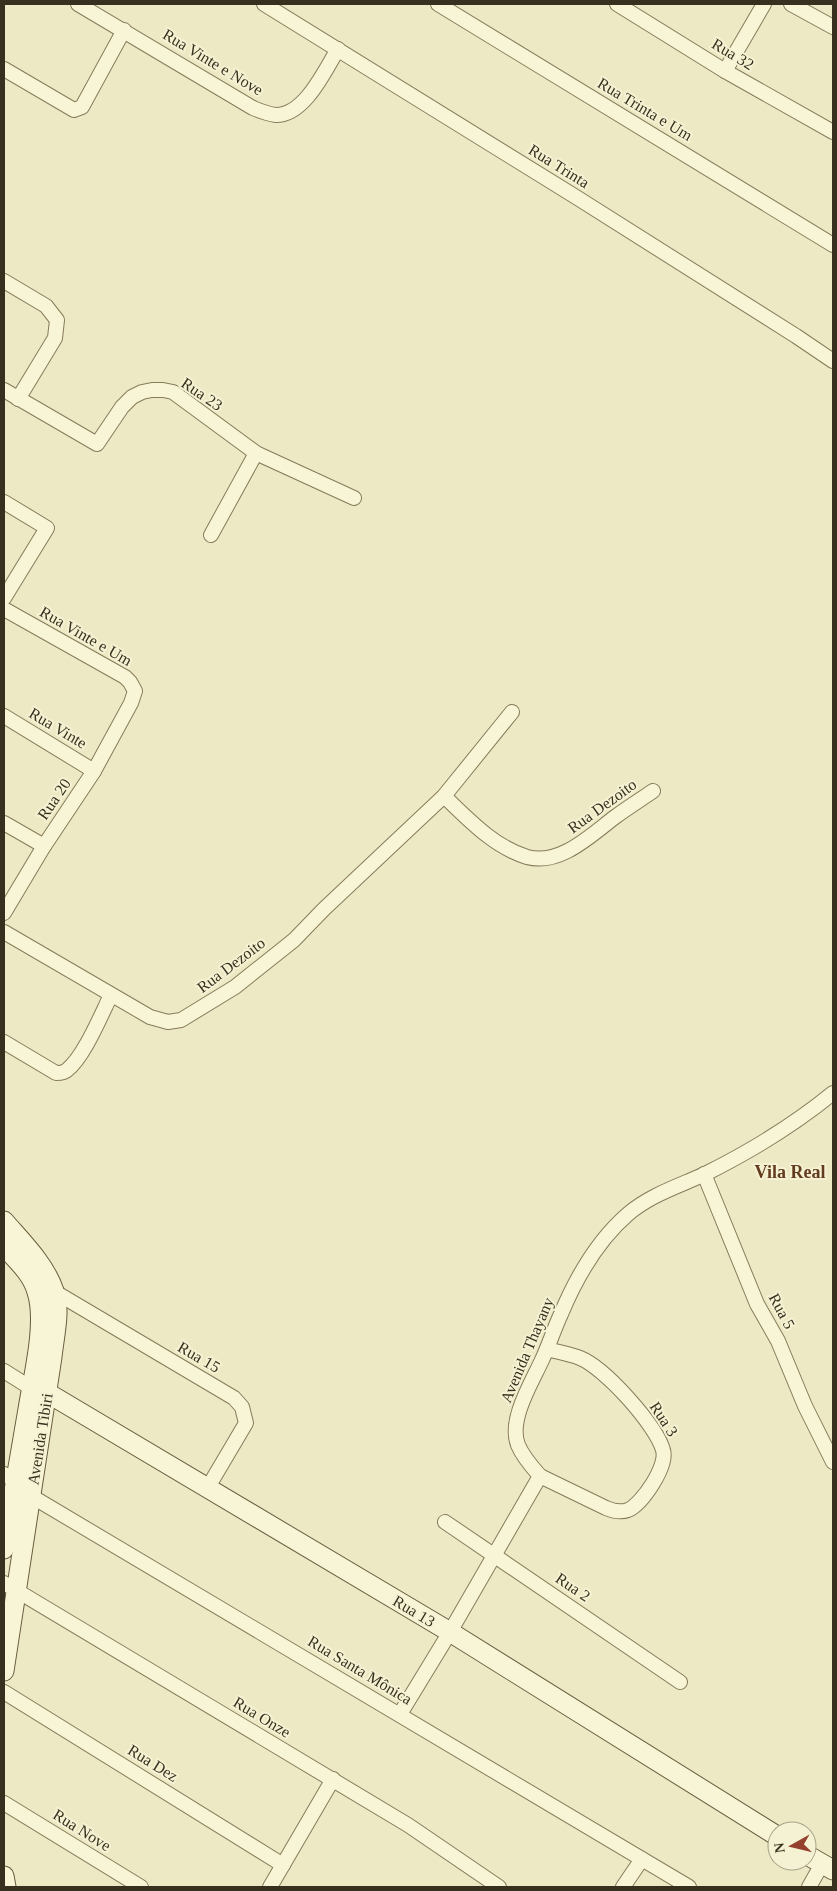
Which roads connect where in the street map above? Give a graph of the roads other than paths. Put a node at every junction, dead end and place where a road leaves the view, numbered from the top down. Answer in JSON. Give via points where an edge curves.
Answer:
{"nodes":[{"id":1,"x":78,"y":4,"type":"edge"},
{"id":2,"x":264,"y":4,"type":"edge"},
{"id":3,"x":438,"y":4,"type":"edge"},
{"id":4,"x":616,"y":4,"type":"edge"},
{"id":5,"x":764,"y":4,"type":"edge"},
{"id":6,"x":791,"y":4,"type":"edge"},
{"id":7,"x":833,"y":27,"type":"edge"},
{"id":8,"x":124,"y":30,"type":"junction"},
{"id":9,"x":338,"y":48,"type":"junction"},
{"id":10,"x":4,"y":69,"type":"edge"},
{"id":11,"x":725,"y":71,"type":"junction"},
{"id":12,"x":833,"y":132,"type":"edge"},
{"id":13,"x":833,"y":245,"type":"edge"},
{"id":14,"x":4,"y":281,"type":"edge"},
{"id":15,"x":833,"y":361,"type":"edge"},
{"id":16,"x":4,"y":390,"type":"edge"},
{"id":17,"x":18,"y":398,"type":"junction"},
{"id":18,"x":256,"y":453,"type":"junction"},
{"id":19,"x":354,"y":498,"type":"dead end"},
{"id":20,"x":4,"y":502,"type":"edge"},
{"id":21,"x":211,"y":535,"type":"dead end"},
{"id":22,"x":4,"y":598,"type":"edge"},
{"id":23,"x":4,"y":609,"type":"edge"},
{"id":24,"x":131,"y":703,"type":"joint"},
{"id":25,"x":512,"y":712,"type":"dead end"},
{"id":26,"x":4,"y":716,"type":"edge"},
{"id":27,"x":94,"y":771,"type":"junction"},
{"id":28,"x":653,"y":791,"type":"dead end"},
{"id":29,"x":444,"y":796,"type":"junction"},
{"id":30,"x":4,"y":823,"type":"edge"},
{"id":31,"x":44,"y":846,"type":"junction"},
{"id":32,"x":4,"y":913,"type":"edge"},
{"id":33,"x":4,"y":932,"type":"edge"},
{"id":34,"x":111,"y":995,"type":"junction"},
{"id":35,"x":5,"y":1045,"type":"edge"},
{"id":36,"x":833,"y":1093,"type":"edge"},
{"id":37,"x":704,"y":1174,"type":"junction"},
{"id":38,"x":4,"y":1221,"type":"edge"},
{"id":39,"x":4,"y":1246,"type":"edge"},
{"id":40,"x":4,"y":1258,"type":"edge"},
{"id":41,"x":28,"y":1273,"type":"junction"},
{"id":42,"x":54,"y":1292,"type":"junction"},
{"id":43,"x":547,"y":1349,"type":"junction"},
{"id":44,"x":4,"y":1371,"type":"edge"},
{"id":45,"x":39,"y":1390,"type":"junction"},
{"id":46,"x":833,"y":1462,"type":"edge"},
{"id":47,"x":540,"y":1476,"type":"junction"},
{"id":48,"x":10,"y":1478,"type":"edge"},
{"id":49,"x":207,"y":1489,"type":"junction"},
{"id":50,"x":31,"y":1496,"type":"junction"},
{"id":51,"x":444,"y":1522,"type":"dead end"},
{"id":52,"x":4,"y":1549,"type":"edge"},
{"id":53,"x":495,"y":1555,"type":"junction"},
{"id":54,"x":10,"y":1588,"type":"edge"},
{"id":55,"x":450,"y":1632,"type":"junction"},
{"id":56,"x":4,"y":1671,"type":"edge"},
{"id":57,"x":680,"y":1682,"type":"dead end"},
{"id":58,"x":4,"y":1692,"type":"edge"},
{"id":59,"x":400,"y":1714,"type":"junction"},
{"id":60,"x":333,"y":1779,"type":"junction"},
{"id":61,"x":4,"y":1803,"type":"edge"},
{"id":62,"x":767,"y":1830,"type":"edge"},
{"id":63,"x":642,"y":1859,"type":"junction"},
{"id":64,"x":821,"y":1863,"type":"edge"},
{"id":65,"x":283,"y":1865,"type":"junction"},
{"id":66,"x":4,"y":1876,"type":"edge"},
{"id":67,"x":6,"y":1887,"type":"edge"},
{"id":68,"x":141,"y":1887,"type":"edge"},
{"id":69,"x":270,"y":1887,"type":"edge"},
{"id":70,"x":499,"y":1887,"type":"edge"},
{"id":71,"x":623,"y":1887,"type":"edge"},
{"id":72,"x":689,"y":1887,"type":"edge"},
{"id":73,"x":809,"y":1887,"type":"edge"}],
"edges":[{"from":1,"to":8,"type":"street","name":"Rua Vinte e Nove"},
{"from":2,"to":9,"type":"street","name":"Rua Trinta"},
{"from":3,"to":13,"type":"street","name":"Rua Trinta e Um"},
{"from":4,"to":11,"type":"street","name":"Rua 32"},
{"from":5,"to":11,"type":"street"},
{"from":6,"to":7,"type":"street"},
{"from":8,"to":9,"type":"street","name":"Rua Vinte e Nove","via":[[253,108],[276,115],[299,106]]},
{"from":8,"to":10,"type":"street","via":[[79,109],[74,110]]},
{"from":9,"to":15,"type":"street","name":"Rua Trinta"},
{"from":11,"to":12,"type":"street","name":"Rua 32"},
{"from":14,"to":17,"type":"street","via":[[46,306],[57,320],[55,338]]},
{"from":16,"to":17,"type":"street"},
{"from":17,"to":18,"type":"street","name":"Rua 23","via":[[97,444],[132,397],[152,390],[173,392]]},
{"from":18,"to":19,"type":"street","name":"Rua 23"},
{"from":18,"to":21,"type":"street"},
{"from":20,"to":22,"type":"street","via":[[47,528]]},
{"from":23,"to":24,"type":"street","name":"Rua Vinte e Um","via":[[125,677],[135,691]]},
{"from":24,"to":27,"type":"street","name":"Rua 20"},
{"from":25,"to":29,"type":"street","name":"Rua Dezoito"},
{"from":26,"to":27,"type":"street","name":"Rua Vinte"},
{"from":27,"to":31,"type":"street","name":"Rua 20"},
{"from":28,"to":29,"type":"street","name":"Rua Dezoito","via":[[565,853],[538,858],[506,848]]},
{"from":29,"to":34,"type":"street","name":"Rua Dezoito","via":[[294,940],[200,1010],[181,1020],[168,1022],[150,1017]]},
{"from":30,"to":31,"type":"street"},
{"from":31,"to":32,"type":"street","name":"Rua 20"},
{"from":33,"to":34,"type":"street","name":"Rua Dezoito"},
{"from":34,"to":35,"type":"street","via":[[78,1059],[67,1070],[56,1073]]},
{"from":36,"to":37,"type":"street","name":"Avenida Thayany","via":[[805,1116],[756,1147]]},
{"from":37,"to":43,"type":"street","name":"Avenida Thayany","via":[[650,1200],[628,1214],[610,1233],[573,1289]]},
{"from":37,"to":46,"type":"street","name":"Rua 5","via":[[757,1304],[778,1341]]},
{"from":38,"to":42,"type":"street","name":"Avenida Tibiri","via":[[36,1258]]},
{"from":39,"to":41,"type":"street","name":"Avenida Tibiri"},
{"from":40,"to":41,"type":"street"},
{"from":41,"to":45,"type":"street","name":"Avenida Tibiri","via":[[40,1307]]},
{"from":42,"to":45,"type":"street","name":"Avenida Tibiri","via":[[56,1310],[52,1357]]},
{"from":42,"to":49,"type":"street","name":"Rua 15","via":[[234,1398],[242,1407],[246,1424]]},
{"from":43,"to":47,"type":"street","name":"Avenida Thayany","via":[[519,1408],[516,1432],[517,1444]]},
{"from":43,"to":47,"type":"street","name":"Rua 3","via":[[580,1358],[605,1375],[646,1422],[664,1455],[662,1466],[651,1485],[630,1509],[624,1511],[615,1512]]},
{"from":44,"to":45,"type":"street","name":"Rua 13"},
{"from":45,"to":48,"type":"street","name":"Avenida Tibiri"},
{"from":45,"to":49,"type":"street","name":"Rua 13"},
{"from":45,"to":50,"type":"street","name":"Avenida Tibiri"},
{"from":47,"to":53,"type":"street"},
{"from":48,"to":50,"type":"street","name":"Rua Santa Mônica"},
{"from":48,"to":52,"type":"street","name":"Avenida Tibiri"},
{"from":49,"to":55,"type":"street","name":"Rua 13"},
{"from":50,"to":54,"type":"street","name":"Avenida Tibiri"},
{"from":50,"to":59,"type":"street","name":"Rua Santa Mônica"},
{"from":51,"to":53,"type":"street","name":"Rua 2"},
{"from":53,"to":55,"type":"street"},
{"from":53,"to":57,"type":"street","name":"Rua 2"},
{"from":54,"to":56,"type":"street","name":"Avenida Tibiri"},
{"from":54,"to":60,"type":"street","name":"Rua Onze"},
{"from":55,"to":59,"type":"street"},
{"from":55,"to":62,"type":"street","name":"Rua 13"},
{"from":58,"to":65,"type":"street","name":"Rua Dez"},
{"from":59,"to":63,"type":"street","name":"Rua Santa Mônica"},
{"from":60,"to":65,"type":"street"},
{"from":60,"to":70,"type":"street","name":"Rua Onze"},
{"from":61,"to":68,"type":"street","name":"Rua Nove"},
{"from":63,"to":71,"type":"street"},
{"from":63,"to":72,"type":"street","name":"Rua Santa Mônica"},
{"from":64,"to":73,"type":"street"},
{"from":65,"to":69,"type":"street"},
{"from":66,"to":67,"type":"street"}]}
